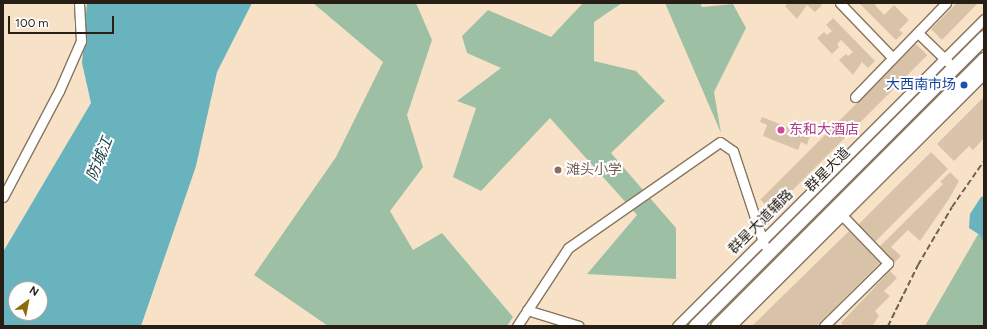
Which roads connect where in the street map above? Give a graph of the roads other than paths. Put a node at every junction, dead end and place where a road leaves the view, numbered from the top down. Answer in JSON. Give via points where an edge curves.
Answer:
{"nodes":[{"id":1,"x":79,"y":3,"type":"edge"},
{"id":2,"x":840,"y":3,"type":"edge"},
{"id":3,"x":946,"y":3,"type":"edge"},
{"id":4,"x":984,"y":19,"type":"edge"},
{"id":5,"x":918,"y":33,"type":"junction"},
{"id":6,"x":984,"y":37,"type":"edge"},
{"id":7,"x":893,"y":58,"type":"junction"},
{"id":8,"x":949,"y":63,"type":"junction"},
{"id":9,"x":981,"y":69,"type":"edge"},
{"id":10,"x":855,"y":97,"type":"dead end"},
{"id":11,"x":3,"y":197,"type":"edge"},
{"id":12,"x":838,"y":212,"type":"junction"},
{"id":13,"x":762,"y":241,"type":"junction"},
{"id":14,"x":767,"y":254,"type":"junction"},
{"id":15,"x":527,"y":310,"type":"junction"},
{"id":16,"x":517,"y":326,"type":"edge"},
{"id":17,"x":579,"y":326,"type":"edge"},
{"id":18,"x":677,"y":326,"type":"edge"},
{"id":19,"x":695,"y":326,"type":"edge"},
{"id":20,"x":717,"y":326,"type":"edge"},
{"id":21,"x":732,"y":326,"type":"edge"},
{"id":22,"x":824,"y":326,"type":"edge"}],
"edges":[{"from":1,"to":11,"type":"street","via":[[81,41],[59,91]]},
{"from":2,"to":7,"type":"street"},
{"from":3,"to":5,"type":"street"},
{"from":4,"to":8,"type":"street","name":"群星大道辅路"},
{"from":5,"to":7,"type":"street"},
{"from":5,"to":8,"type":"street"},
{"from":6,"to":8,"type":"highway","name":"群星大道"},
{"from":7,"to":10,"type":"street"},
{"from":8,"to":13,"type":"street","name":"群星大道辅路"},
{"from":8,"to":14,"type":"highway","name":"群星大道"},
{"from":9,"to":12,"type":"highway"},
{"from":12,"to":20,"type":"highway"},
{"from":12,"to":21,"type":"street"},
{"from":12,"to":22,"type":"street","via":[[888,263]]},
{"from":13,"to":14,"type":"street"},
{"from":13,"to":15,"type":"street","via":[[733,150],[720,142],[568,248]]},
{"from":13,"to":18,"type":"street","name":"群星大道辅路"},
{"from":14,"to":19,"type":"highway","name":"群星大道"},
{"from":15,"to":16,"type":"street"},
{"from":15,"to":17,"type":"street"}]}
